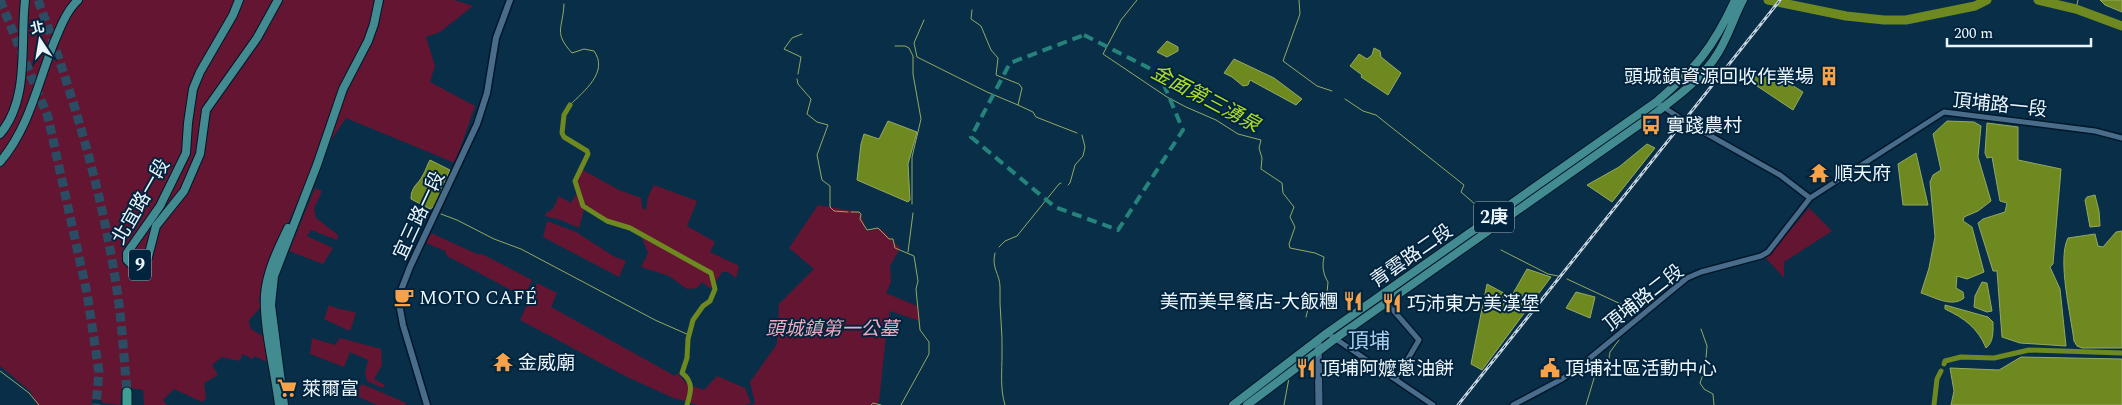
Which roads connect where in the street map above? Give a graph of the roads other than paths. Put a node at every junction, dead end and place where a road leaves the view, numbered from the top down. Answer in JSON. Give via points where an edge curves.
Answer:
{"nodes":[{"id":1,"x":25,"y":0,"type":"edge"},
{"id":2,"x":78,"y":0,"type":"edge"},
{"id":3,"x":239,"y":0,"type":"edge"},
{"id":4,"x":278,"y":0,"type":"edge"},
{"id":5,"x":379,"y":0,"type":"edge"},
{"id":6,"x":510,"y":0,"type":"edge"},
{"id":7,"x":1743,"y":0,"type":"edge"},
{"id":8,"x":1735,"y":5,"type":"edge"},
{"id":9,"x":1656,"y":102,"type":"junction"},
{"id":10,"x":1663,"y":107,"type":"junction"},
{"id":11,"x":0,"y":134,"type":"edge"},
{"id":12,"x":2122,"y":138,"type":"edge"},
{"id":13,"x":0,"y":162,"type":"edge"},
{"id":14,"x":1810,"y":198,"type":"junction"},
{"id":15,"x":301,"y":208,"type":"junction"},
{"id":16,"x":1387,"y":302,"type":"junction"},
{"id":17,"x":1327,"y":333,"type":"junction"},
{"id":18,"x":1336,"y":338,"type":"junction"},
{"id":19,"x":1318,"y":340,"type":"junction"},
{"id":20,"x":1318,"y":352,"type":"junction"},
{"id":21,"x":1396,"y":379,"type":"junction"},
{"id":22,"x":127,"y":392,"type":"tunnel mouth"},
{"id":23,"x":127,"y":405,"type":"edge"},
{"id":24,"x":279,"y":405,"type":"edge"},
{"id":25,"x":284,"y":405,"type":"edge"},
{"id":26,"x":427,"y":405,"type":"edge"},
{"id":27,"x":1233,"y":405,"type":"edge"},
{"id":28,"x":1248,"y":405,"type":"edge"},
{"id":29,"x":1319,"y":405,"type":"edge"},
{"id":30,"x":1433,"y":405,"type":"edge"},
{"id":31,"x":1513,"y":405,"type":"edge"}],
"edges":[{"from":1,"to":11,"type":"main road","via":[[19,93]]},
{"from":2,"to":13,"type":"main road","via":[[57,36],[25,122],[10,151]]},
{"from":3,"to":4,"type":"main road","name":"北宜路一段","number":"9","via":[[193,89],[186,153],[160,206],[127,253],[127,260],[132,265],[145,263],[156,226],[184,191],[200,154],[206,110],[257,38]]},
{"from":5,"to":15,"type":"main road","via":[[368,41],[343,89]]},
{"from":6,"to":26,"type":"street","name":"宜三路一段","via":[[496,38],[478,124],[398,298]]},
{"from":7,"to":8,"type":"main road","number":"2庚"},
{"from":8,"to":9,"type":"main road","name":"青雲路二段","number":"2庚","via":[[1701,60]]},
{"from":8,"to":10,"type":"main road","name":"青雲路二段","number":"2庚","via":[[1719,52],[1689,86]]},
{"from":9,"to":10,"type":"street"},
{"from":9,"to":17,"type":"main road","name":"青雲路二段","number":"2庚"},
{"from":10,"to":14,"type":"street","via":[[1780,175]]},
{"from":10,"to":16,"type":"main road","name":"青雲路二段","number":"2庚"},
{"from":12,"to":14,"type":"street","name":"頂埔路一段","via":[[2095,131],[1944,112]]},
{"from":14,"to":31,"type":"street","name":"頂埔路二段","via":[[1768,252],[1687,278],[1579,367]]},
{"from":15,"to":24,"type":"main road","via":[[279,248],[266,294],[266,318]]},
{"from":15,"to":25,"type":"main road","via":[[274,276],[271,294]]},
{"from":16,"to":18,"type":"main road","name":"青雲路二段","number":"2庚"},
{"from":16,"to":21,"type":"street","via":[[1419,340]]},
{"from":17,"to":18,"type":"street"},
{"from":17,"to":19,"type":"main road","name":"青雲路二段","number":"2庚"},
{"from":18,"to":20,"type":"main road","name":"青雲路二段","number":"2庚"},
{"from":18,"to":21,"type":"street"},
{"from":19,"to":20,"type":"main road"},
{"from":19,"to":27,"type":"main road","name":"青雲路二段","number":"2庚"},
{"from":20,"to":28,"type":"main road","name":"青雲路二段","number":"2庚"},
{"from":20,"to":29,"type":"main road"},
{"from":21,"to":30,"type":"street"},
{"from":22,"to":23,"type":"highway"}]}
